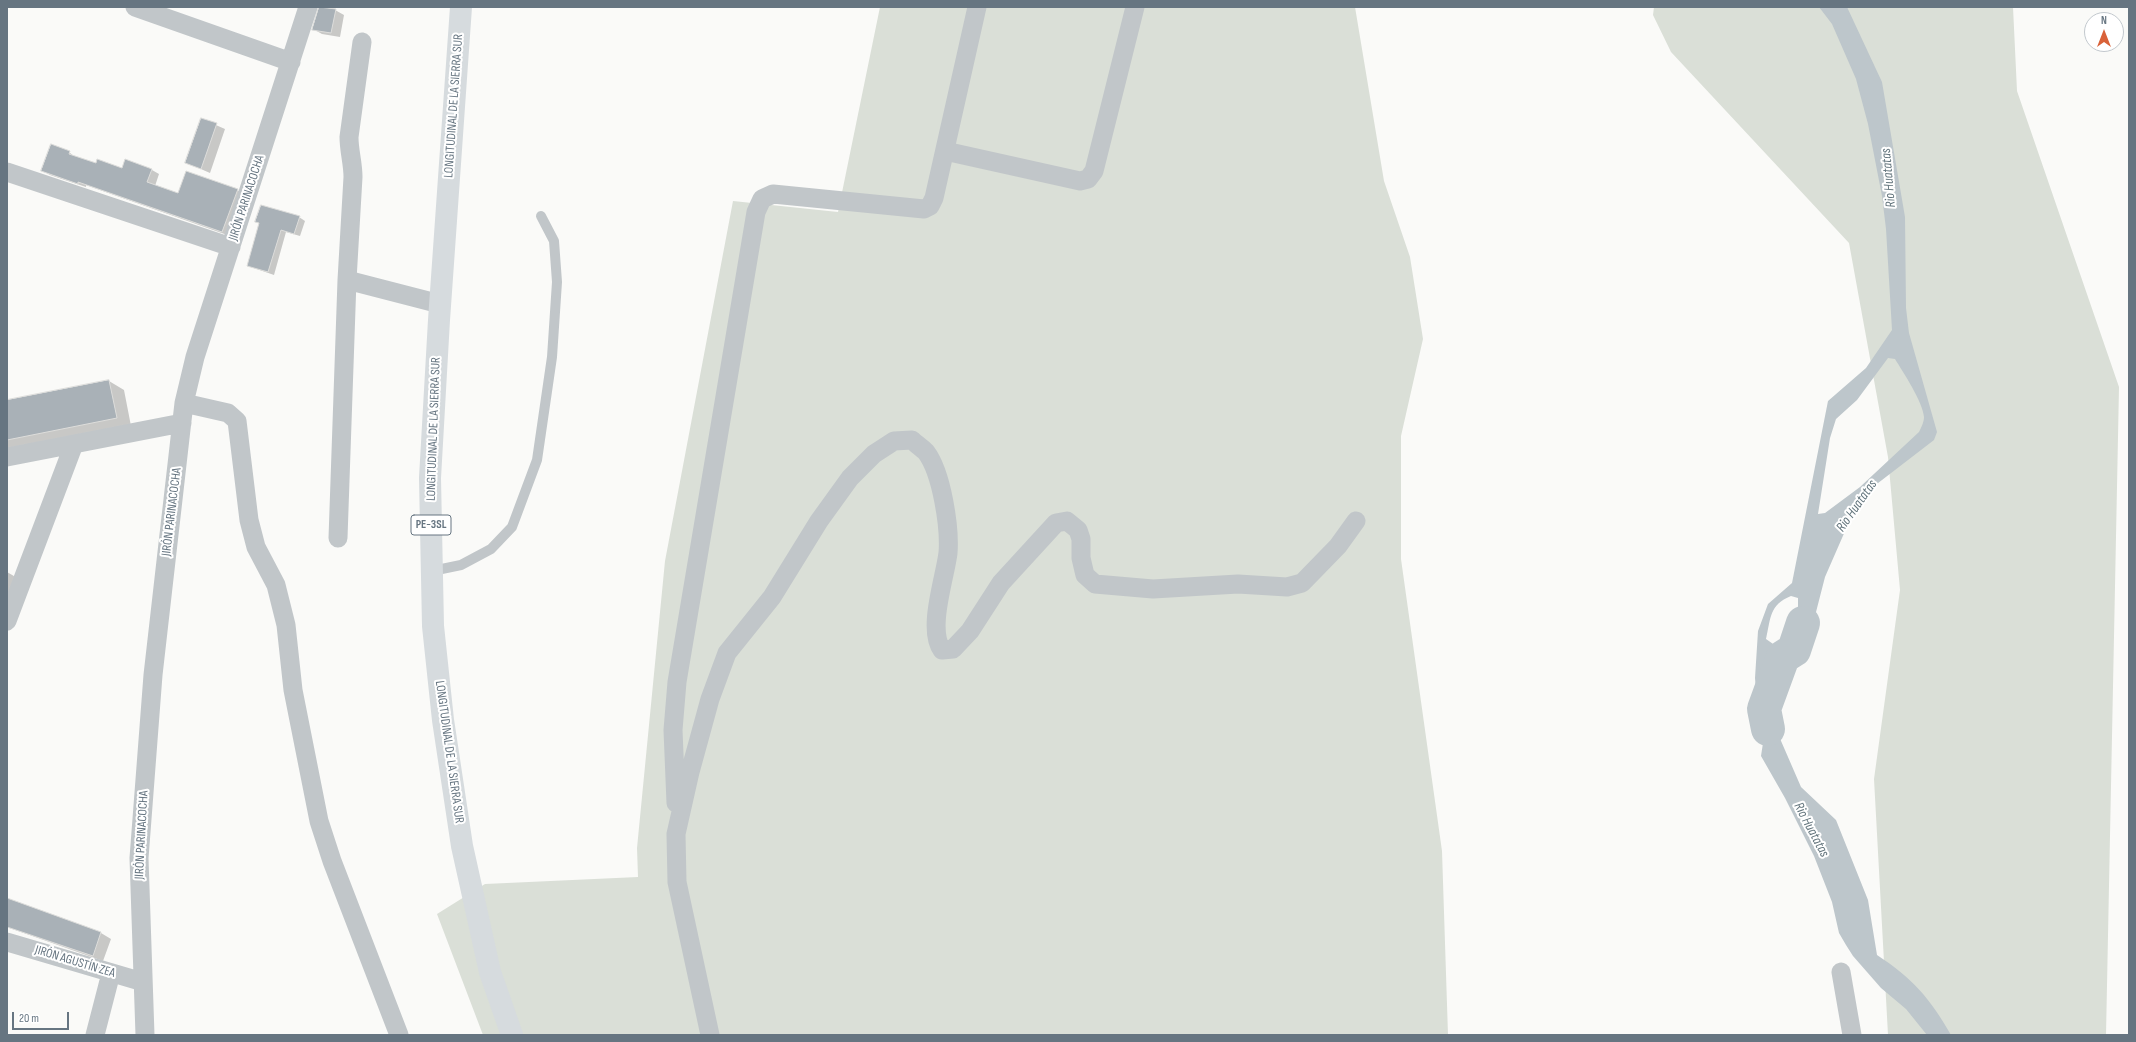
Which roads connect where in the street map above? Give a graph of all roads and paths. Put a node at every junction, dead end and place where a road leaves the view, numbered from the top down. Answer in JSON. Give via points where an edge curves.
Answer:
{"nodes":[{"id":1,"x":136,"y":7,"type":"edge"},
{"id":2,"x":308,"y":7,"type":"edge"},
{"id":3,"x":461,"y":7,"type":"edge"},
{"id":4,"x":977,"y":7,"type":"edge"},
{"id":5,"x":1135,"y":7,"type":"edge"},
{"id":6,"x":362,"y":42,"type":"dead end"},
{"id":7,"x":291,"y":62,"type":"junction"},
{"id":8,"x":945,"y":151,"type":"junction"},
{"id":9,"x":7,"y":172,"type":"edge"},
{"id":10,"x":541,"y":216,"type":"dead end"},
{"id":11,"x":231,"y":247,"type":"junction"},
{"id":12,"x":347,"y":280,"type":"junction"},
{"id":13,"x":440,"y":304,"type":"junction"},
{"id":14,"x":184,"y":403,"type":"junction"},
{"id":15,"x":182,"y":423,"type":"junction"},
{"id":16,"x":74,"y":444,"type":"junction"},
{"id":17,"x":7,"y":457,"type":"edge"},
{"id":18,"x":1356,"y":521,"type":"dead end"},
{"id":19,"x":338,"y":538,"type":"dead end"},
{"id":20,"x":432,"y":571,"type":"junction"},
{"id":21,"x":7,"y":620,"type":"edge"},
{"id":22,"x":677,"y":829,"type":"junction"},
{"id":23,"x":7,"y":942,"type":"edge"},
{"id":24,"x":1841,"y":972,"type":"dead end"},
{"id":25,"x":111,"y":973,"type":"junction"},
{"id":26,"x":143,"y":982,"type":"junction"},
{"id":27,"x":95,"y":1035,"type":"edge"},
{"id":28,"x":145,"y":1035,"type":"edge"},
{"id":29,"x":399,"y":1035,"type":"edge"},
{"id":30,"x":512,"y":1035,"type":"edge"},
{"id":31,"x":710,"y":1035,"type":"edge"},
{"id":32,"x":1852,"y":1035,"type":"edge"}],
"edges":[{"from":1,"to":7,"type":"street"},
{"from":2,"to":7,"type":"street","name":"JIRÓN PARINACOCHA"},
{"from":3,"to":13,"type":"main road","name":"LONGITUDINAL DE LA SIERRA SUR","number":"PE-3SL"},
{"from":4,"to":8,"type":"street"},
{"from":5,"to":8,"type":"street","via":[[1094,171],[1088,179],[1080,181]]},
{"from":6,"to":12,"type":"street","via":[[349,137],[353,177]]},
{"from":7,"to":11,"type":"street","name":"JIRÓN PARINACOCHA"},
{"from":8,"to":22,"type":"street","via":[[934,198],[930,206],[924,209],[773,194],[762,199],[756,212],[677,682],[673,730]]},
{"from":9,"to":11,"type":"street"},
{"from":10,"to":20,"type":"lane","via":[[554,241],[557,282],[552,357],[537,460],[512,527],[491,549],[461,564]]},
{"from":11,"to":14,"type":"street","name":"JIRÓN PARINACOCHA","via":[[195,357]]},
{"from":12,"to":13,"type":"street"},
{"from":12,"to":19,"type":"street"},
{"from":13,"to":20,"type":"main road","name":"LONGITUDINAL DE LA SIERRA SUR","number":"PE-3SL","via":[[430,478]]},
{"from":14,"to":15,"type":"street","name":"JIRÓN PARINACOCHA"},
{"from":14,"to":29,"type":"street","via":[[228,413],[237,421],[249,520],[256,547],[276,585],[286,625],[293,690],[319,821]]},
{"from":15,"to":16,"type":"street"},
{"from":15,"to":26,"type":"street","name":"JIRÓN PARINACOCHA","via":[[153,675],[139,858]]},
{"from":16,"to":17,"type":"street"},
{"from":16,"to":21,"type":"street"},
{"from":18,"to":22,"type":"street","via":[[1338,546],[1302,583],[1287,587],[1238,584],[1153,589],[1095,584],[1085,575],[1078,530],[1067,521],[1056,524],[1001,583],[970,631],[953,649],[942,650],[937,643],[937,620],[948,552],[946,515],[937,475],[926,452],[912,440],[894,441],[874,454],[850,478],[819,521],[772,598],[727,653],[710,699]]},
{"from":20,"to":30,"type":"main road","name":"LONGITUDINAL DE LA SIERRA SUR","number":"PE-3SL","via":[[433,626],[443,720],[462,846],[490,972]]},
{"from":22,"to":31,"type":"street","via":[[677,882]]},
{"from":23,"to":25,"type":"street","name":"JIRÓN AGUSTÍN ZEA"},
{"from":24,"to":32,"type":"street"},
{"from":25,"to":26,"type":"street","name":"JIRÓN AGUSTÍN ZEA"},
{"from":25,"to":27,"type":"street"},
{"from":26,"to":28,"type":"street","name":"JIRÓN PARINACOCHA"}]}
